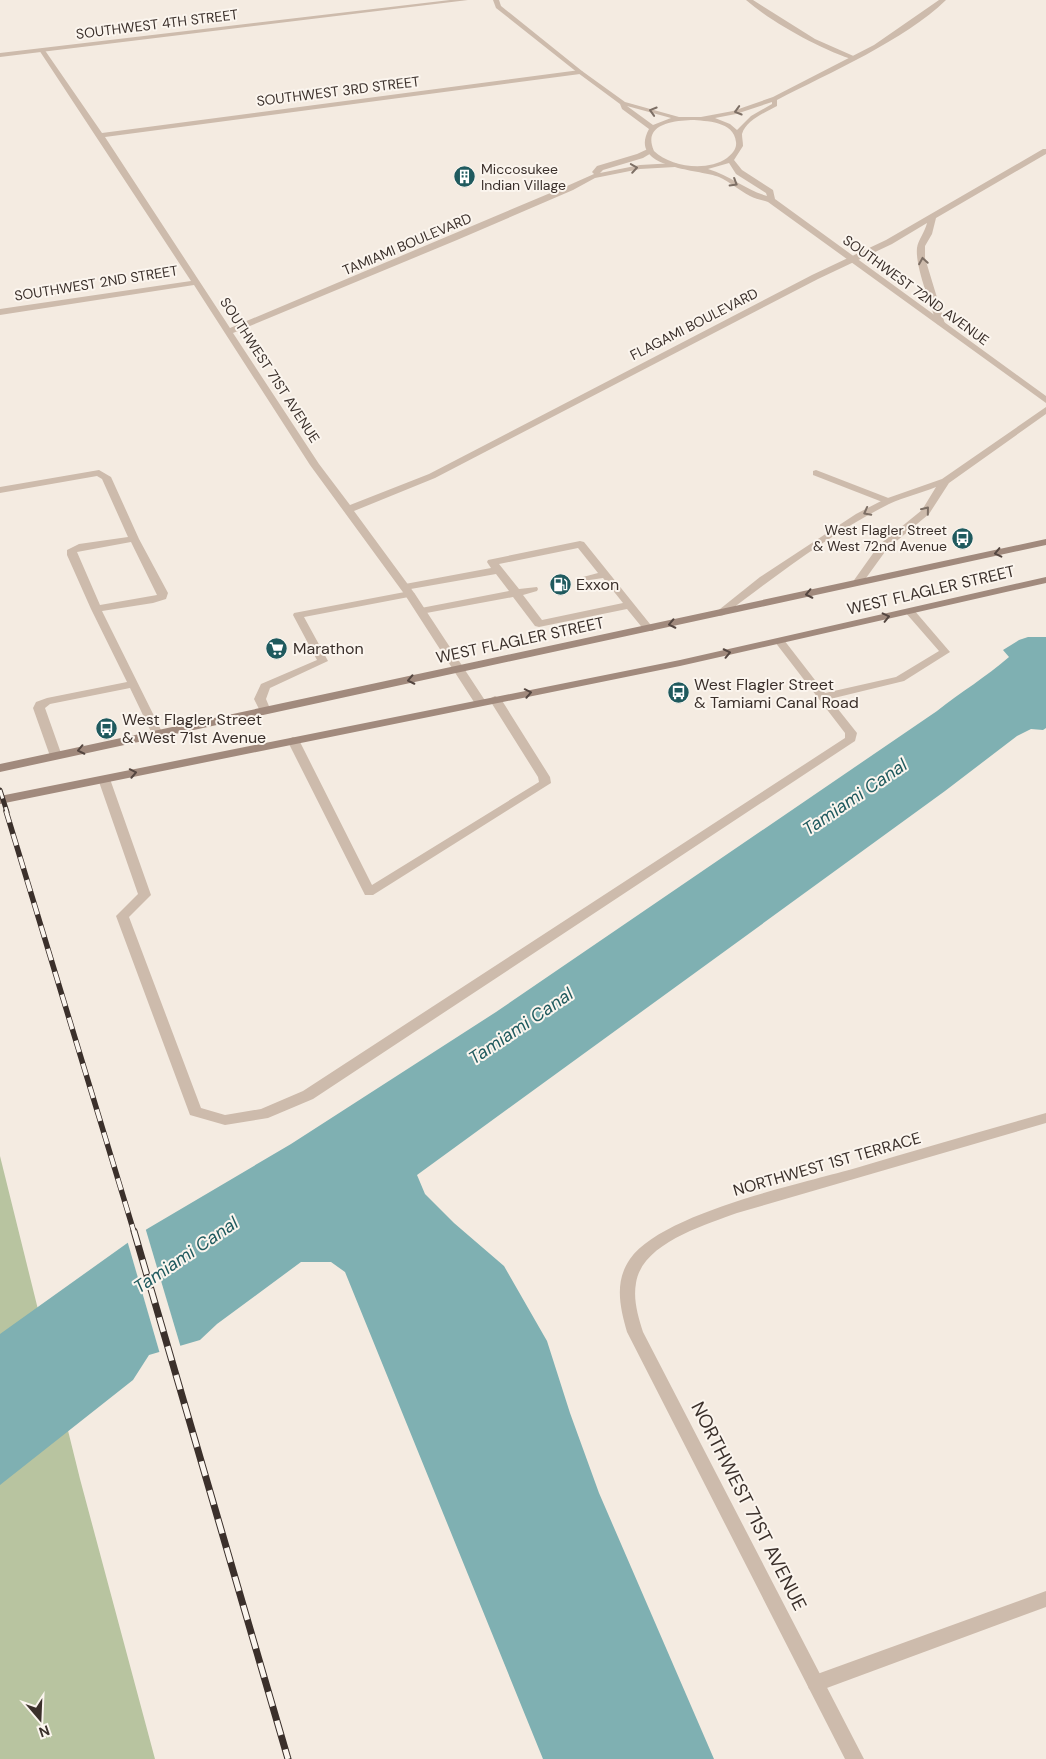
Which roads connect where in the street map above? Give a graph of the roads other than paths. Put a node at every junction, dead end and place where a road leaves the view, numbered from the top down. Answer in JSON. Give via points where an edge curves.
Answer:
{"nodes":[{"id":1,"x":466,"y":0,"type":"edge"},
{"id":2,"x":496,"y":0,"type":"edge"},
{"id":3,"x":748,"y":0,"type":"edge"},
{"id":4,"x":943,"y":0,"type":"edge"},
{"id":5,"x":42,"y":50,"type":"junction"},
{"id":6,"x":0,"y":55,"type":"edge"},
{"id":7,"x":855,"y":58,"type":"junction"},
{"id":8,"x":580,"y":72,"type":"junction"},
{"id":9,"x":775,"y":98,"type":"junction"},
{"id":10,"x":623,"y":103,"type":"junction"},
{"id":11,"x":683,"y":118,"type":"junction"},
{"id":12,"x":699,"y":118,"type":"junction"},
{"id":13,"x":652,"y":128,"type":"junction"},
{"id":14,"x":100,"y":135,"type":"junction"},
{"id":15,"x":738,"y":136,"type":"junction"},
{"id":16,"x":650,"y":150,"type":"junction"},
{"id":17,"x":1046,"y":151,"type":"edge"},
{"id":18,"x":731,"y":160,"type":"junction"},
{"id":19,"x":675,"y":165,"type":"junction"},
{"id":20,"x":696,"y":168,"type":"junction"},
{"id":21,"x":593,"y":176,"type":"junction"},
{"id":22,"x":771,"y":200,"type":"junction"},
{"id":23,"x":932,"y":218,"type":"junction"},
{"id":24,"x":852,"y":260,"type":"junction"},
{"id":25,"x":197,"y":282,"type":"junction"},
{"id":26,"x":0,"y":312,"type":"edge"},
{"id":27,"x":941,"y":324,"type":"junction"},
{"id":28,"x":229,"y":332,"type":"junction"},
{"id":29,"x":1046,"y":400,"type":"edge"},
{"id":30,"x":1046,"y":410,"type":"edge"},
{"id":31,"x":816,"y":473,"type":"dead end"},
{"id":32,"x":945,"y":481,"type":"junction"},
{"id":33,"x":0,"y":490,"type":"edge"},
{"id":34,"x":888,"y":500,"type":"junction"},
{"id":35,"x":349,"y":509,"type":"junction"},
{"id":36,"x":134,"y":539,"type":"junction"},
{"id":37,"x":1046,"y":542,"type":"edge"},
{"id":38,"x":498,"y":570,"type":"junction"},
{"id":39,"x":604,"y":575,"type":"junction"},
{"id":40,"x":587,"y":578,"type":"dead end"},
{"id":41,"x":1046,"y":580,"type":"edge"},
{"id":42,"x":857,"y":583,"type":"junction"},
{"id":43,"x":1046,"y":584,"type":"edge"},
{"id":44,"x":1023,"y":585,"type":"junction"},
{"id":45,"x":533,"y":589,"type":"dead end"},
{"id":46,"x":408,"y":590,"type":"junction"},
{"id":47,"x":516,"y":592,"type":"junction"},
{"id":48,"x":630,"y":605,"type":"junction"},
{"id":49,"x":96,"y":610,"type":"junction"},
{"id":50,"x":421,"y":611,"type":"junction"},
{"id":51,"x":910,"y":612,"type":"junction"},
{"id":52,"x":720,"y":613,"type":"junction"},
{"id":53,"x":649,"y":629,"type":"junction"},
{"id":54,"x":780,"y":642,"type":"junction"},
{"id":55,"x":459,"y":670,"type":"junction"},
{"id":56,"x":134,"y":684,"type":"junction"},
{"id":57,"x":822,"y":697,"type":"junction"},
{"id":58,"x":494,"y":699,"type":"junction"},
{"id":59,"x":480,"y":702,"type":"junction"},
{"id":60,"x":265,"y":711,"type":"junction"},
{"id":61,"x":157,"y":734,"type":"junction"},
{"id":62,"x":294,"y":740,"type":"junction"},
{"id":63,"x":56,"y":756,"type":"junction"},
{"id":64,"x":0,"y":768,"type":"edge"},
{"id":65,"x":104,"y":779,"type":"junction"},
{"id":66,"x":0,"y":800,"type":"edge"},
{"id":67,"x":1046,"y":1118,"type":"edge"},
{"id":68,"x":631,"y":1268,"type":"joint"},
{"id":69,"x":1046,"y":1599,"type":"edge"},
{"id":70,"x":816,"y":1683,"type":"junction"},
{"id":71,"x":855,"y":1759,"type":"edge"}],
"edges":[{"from":1,"to":5,"type":"street","name":"SOUTHWEST 4TH STREET"},
{"from":2,"to":8,"type":"street","via":[[498,7]]},
{"from":3,"to":7,"type":"street","via":[[813,41]]},
{"from":4,"to":7,"type":"street","via":[[912,24]]},
{"from":5,"to":6,"type":"street","name":"SOUTHWEST 4TH STREET"},
{"from":5,"to":14,"type":"street","name":"SOUTHWEST 71ST AVENUE"},
{"from":7,"to":9,"type":"street"},
{"from":8,"to":10,"type":"street"},
{"from":8,"to":14,"type":"street","name":"SOUTHWEST 3RD STREET"},
{"from":9,"to":12,"type":"street","one_way":true,"via":[[734,113]]},
{"from":9,"to":15,"type":"street","via":[[775,105],[746,122]]},
{"from":11,"to":10,"type":"street","one_way":true},
{"from":10,"to":13,"type":"street","via":[[624,108]]},
{"from":11,"to":12,"type":"street"},
{"from":11,"to":13,"type":"street","via":[[661,122]]},
{"from":12,"to":15,"type":"street","via":[[726,125]]},
{"from":13,"to":16,"type":"street","via":[[648,142]]},
{"from":14,"to":25,"type":"street","name":"SOUTHWEST 71ST AVENUE"},
{"from":15,"to":18,"type":"street","via":[[739,147]]},
{"from":16,"to":19,"type":"street","via":[[661,160]]},
{"from":16,"to":21,"type":"street","name":"TAMIAMI BOULEVARD","via":[[600,168]]},
{"from":17,"to":23,"type":"street","name":"FLAGAMI BOULEVARD"},
{"from":18,"to":20,"type":"street","via":[[718,166]]},
{"from":18,"to":22,"type":"street","name":"SOUTHWEST 72ND AVENUE","via":[[739,172],[770,192]]},
{"from":19,"to":20,"type":"street"},
{"from":21,"to":19,"type":"street","name":"TAMIAMI BOULEVARD","one_way":true,"via":[[640,167]]},
{"from":20,"to":22,"type":"street","name":"SOUTHWEST 72ND AVENUE","one_way":true,"via":[[723,176],[754,195]]},
{"from":21,"to":28,"type":"street","name":"TAMIAMI BOULEVARD"},
{"from":22,"to":24,"type":"street","name":"SOUTHWEST 72ND AVENUE"},
{"from":23,"to":24,"type":"street","name":"FLAGAMI BOULEVARD"},
{"from":27,"to":23,"type":"street","one_way":true,"via":[[921,258],[921,246]]},
{"from":24,"to":27,"type":"street","name":"SOUTHWEST 72ND AVENUE"},
{"from":24,"to":35,"type":"street","name":"FLAGAMI BOULEVARD","via":[[432,476]]},
{"from":25,"to":26,"type":"street","name":"SOUTHWEST 2ND STREET"},
{"from":25,"to":28,"type":"street","name":"SOUTHWEST 71ST AVENUE"},
{"from":27,"to":29,"type":"street","name":"SOUTHWEST 72ND AVENUE"},
{"from":28,"to":35,"type":"street","name":"SOUTHWEST 71ST AVENUE","via":[[316,465]]},
{"from":30,"to":32,"type":"street"},
{"from":31,"to":34,"type":"street"},
{"from":32,"to":34,"type":"street"},
{"from":42,"to":32,"type":"street","one_way":true,"via":[[882,547],[926,512]]},
{"from":33,"to":36,"type":"street","via":[[99,473],[106,477]]},
{"from":34,"to":52,"type":"street","one_way":true,"via":[[819,541]]},
{"from":35,"to":46,"type":"street","name":"SOUTHWEST 71ST AVENUE"},
{"from":36,"to":49,"type":"street","via":[[72,550]]},
{"from":36,"to":49,"type":"street","via":[[163,593],[162,597]]},
{"from":37,"to":42,"type":"main road","name":"WEST FLAGLER STREET","one_way":true},
{"from":38,"to":39,"type":"street","via":[[492,562],[580,544]]},
{"from":38,"to":46,"type":"street"},
{"from":38,"to":47,"type":"street"},
{"from":39,"to":40,"type":"street"},
{"from":39,"to":48,"type":"street"},
{"from":41,"to":44,"type":"main road","name":"WEST FLAGLER STREET"},
{"from":42,"to":52,"type":"main road","name":"WEST FLAGLER STREET","one_way":true},
{"from":43,"to":44,"type":"main road"},
{"from":44,"to":51,"type":"main road","name":"WEST FLAGLER STREET"},
{"from":45,"to":47,"type":"street"},
{"from":46,"to":50,"type":"street","name":"SOUTHWEST 71ST AVENUE"},
{"from":46,"to":60,"type":"street","via":[[298,615],[323,661],[265,686],[260,699]]},
{"from":47,"to":48,"type":"street","via":[[539,624]]},
{"from":47,"to":50,"type":"street"},
{"from":48,"to":53,"type":"street"},
{"from":49,"to":56,"type":"street"},
{"from":50,"to":55,"type":"street","name":"SOUTHWEST 71ST AVENUE"},
{"from":54,"to":51,"type":"main road","name":"WEST FLAGLER STREET","one_way":true},
{"from":51,"to":57,"type":"street","via":[[944,652],[900,679]]},
{"from":52,"to":53,"type":"main road","name":"WEST FLAGLER STREET","one_way":true},
{"from":53,"to":55,"type":"main road","name":"WEST FLAGLER STREET"},
{"from":54,"to":57,"type":"street"},
{"from":58,"to":54,"type":"main road","name":"WEST FLAGLER STREET","one_way":true},
{"from":55,"to":59,"type":"street","name":"SOUTHWEST 71ST AVENUE"},
{"from":55,"to":60,"type":"main road","name":"WEST FLAGLER STREET","one_way":true},
{"from":56,"to":61,"type":"street"},
{"from":56,"to":63,"type":"street","via":[[40,704]]},
{"from":57,"to":65,"type":"street","via":[[851,733],[851,739],[308,1096],[263,1114],[225,1120],[195,1111],[122,916],[145,895]]},
{"from":58,"to":59,"type":"main road","name":"WEST FLAGLER STREET"},
{"from":58,"to":62,"type":"street","via":[[545,783],[369,892]]},
{"from":59,"to":62,"type":"main road","name":"WEST FLAGLER STREET"},
{"from":60,"to":61,"type":"main road","name":"WEST FLAGLER STREET"},
{"from":61,"to":63,"type":"main road","name":"WEST FLAGLER STREET","one_way":true},
{"from":65,"to":62,"type":"main road","name":"WEST FLAGLER STREET","one_way":true},
{"from":63,"to":64,"type":"main road","name":"WEST FLAGLER STREET"},
{"from":65,"to":66,"type":"main road","name":"WEST FLAGLER STREET"},
{"from":67,"to":68,"type":"street","name":"NORTHWEST 1ST TERRACE","via":[[705,1219],[660,1241],[643,1253]]},
{"from":68,"to":70,"type":"street","name":"NORTHWEST 71ST AVENUE","via":[[626,1294],[635,1332]]},
{"from":69,"to":70,"type":"street"},
{"from":70,"to":71,"type":"street","name":"NORTHWEST 71ST AVENUE"}]}
